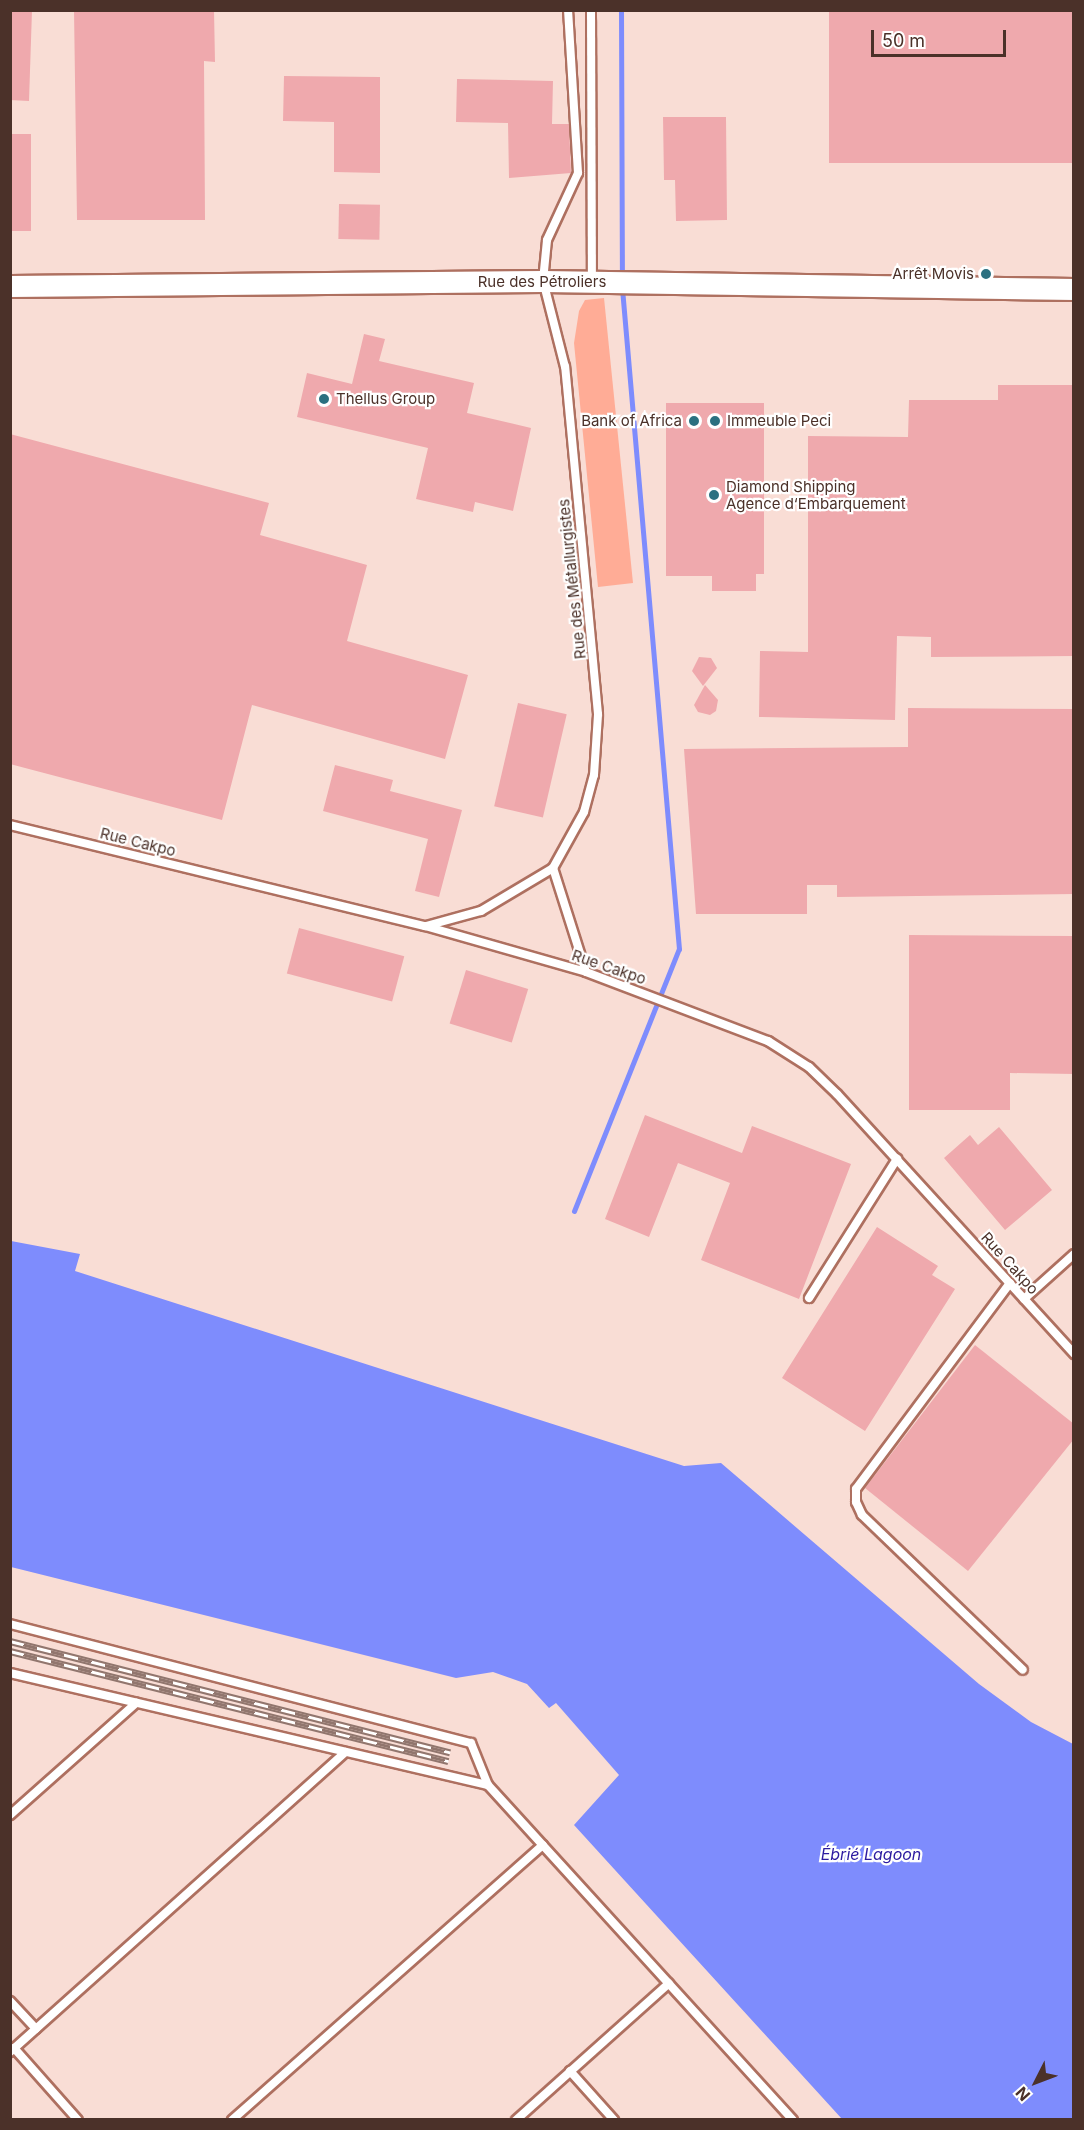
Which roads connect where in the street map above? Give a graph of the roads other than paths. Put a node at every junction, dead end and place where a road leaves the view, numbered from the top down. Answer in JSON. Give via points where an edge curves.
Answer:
{"nodes":[{"id":1,"x":568,"y":10,"type":"edge"},
{"id":2,"x":591,"y":10,"type":"edge"},
{"id":3,"x":543,"y":281,"type":"junction"},
{"id":4,"x":596,"y":281,"type":"junction"},
{"id":5,"x":10,"y":286,"type":"edge"},
{"id":6,"x":1074,"y":289,"type":"edge"},
{"id":7,"x":10,"y":825,"type":"edge"},
{"id":8,"x":553,"y":867,"type":"junction"},
{"id":9,"x":425,"y":926,"type":"junction"},
{"id":10,"x":586,"y":972,"type":"junction"},
{"id":11,"x":897,"y":1159,"type":"junction"},
{"id":12,"x":1074,"y":1254,"type":"edge"},
{"id":13,"x":1010,"y":1283,"type":"junction"},
{"id":14,"x":809,"y":1298,"type":"dead end"},
{"id":15,"x":1024,"y":1299,"type":"junction"},
{"id":16,"x":1074,"y":1354,"type":"edge"},
{"id":17,"x":10,"y":1624,"type":"edge"},
{"id":18,"x":1023,"y":1670,"type":"dead end"},
{"id":19,"x":10,"y":1673,"type":"edge"},
{"id":20,"x":136,"y":1703,"type":"junction"},
{"id":21,"x":346,"y":1752,"type":"junction"},
{"id":22,"x":488,"y":1785,"type":"junction"},
{"id":23,"x":10,"y":1801,"type":"edge"},
{"id":24,"x":14,"y":1812,"type":"edge"},
{"id":25,"x":543,"y":1845,"type":"junction"},
{"id":26,"x":669,"y":1983,"type":"junction"},
{"id":27,"x":10,"y":2001,"type":"edge"},
{"id":28,"x":36,"y":2029,"type":"junction"},
{"id":29,"x":12,"y":2050,"type":"edge"},
{"id":30,"x":570,"y":2072,"type":"junction"},
{"id":31,"x":78,"y":2120,"type":"edge"},
{"id":32,"x":232,"y":2120,"type":"edge"},
{"id":33,"x":516,"y":2120,"type":"edge"},
{"id":34,"x":614,"y":2120,"type":"edge"},
{"id":35,"x":793,"y":2120,"type":"edge"}],
"edges":[{"from":1,"to":3,"type":"lane","name":"Rue des Métallurgistes","via":[[578,173],[547,240]]},
{"from":2,"to":4,"type":"lane"},
{"from":3,"to":4,"type":"street","name":"Rue des Pétroliers"},
{"from":3,"to":5,"type":"street","name":"Rue des Pétroliers"},
{"from":3,"to":8,"type":"lane","name":"Rue des Métallurgistes","via":[[565,367],[598,714],[594,775],[584,812]]},
{"from":4,"to":6,"type":"street","name":"Rue des Pétroliers"},
{"from":7,"to":9,"type":"lane","name":"Rue Cakpo"},
{"from":8,"to":9,"type":"lane","name":"Rue des Métallurgistes","via":[[481,911]]},
{"from":8,"to":10,"type":"lane"},
{"from":9,"to":10,"type":"lane","name":"Rue Cakpo"},
{"from":10,"to":11,"type":"lane","name":"Rue Cakpo","via":[[768,1041],[809,1067]]},
{"from":11,"to":13,"type":"lane","name":"Rue Cakpo"},
{"from":11,"to":14,"type":"lane"},
{"from":12,"to":15,"type":"lane"},
{"from":13,"to":15,"type":"lane","name":"Rue Cakpo"},
{"from":13,"to":18,"type":"lane","via":[[856,1489],[856,1502],[862,1515]]},
{"from":15,"to":16,"type":"lane","name":"Rue Cakpo"},
{"from":17,"to":22,"type":"lane","via":[[458,1736],[478,1752]]},
{"from":19,"to":20,"type":"lane"},
{"from":20,"to":21,"type":"lane"},
{"from":20,"to":24,"type":"lane"},
{"from":21,"to":22,"type":"lane"},
{"from":21,"to":28,"type":"lane"},
{"from":22,"to":25,"type":"lane"},
{"from":23,"to":24,"type":"lane"},
{"from":25,"to":26,"type":"lane"},
{"from":25,"to":32,"type":"lane"},
{"from":26,"to":30,"type":"lane"},
{"from":26,"to":35,"type":"lane"},
{"from":27,"to":28,"type":"lane"},
{"from":28,"to":29,"type":"lane"},
{"from":29,"to":31,"type":"lane"},
{"from":30,"to":33,"type":"lane"},
{"from":30,"to":34,"type":"lane"}]}
